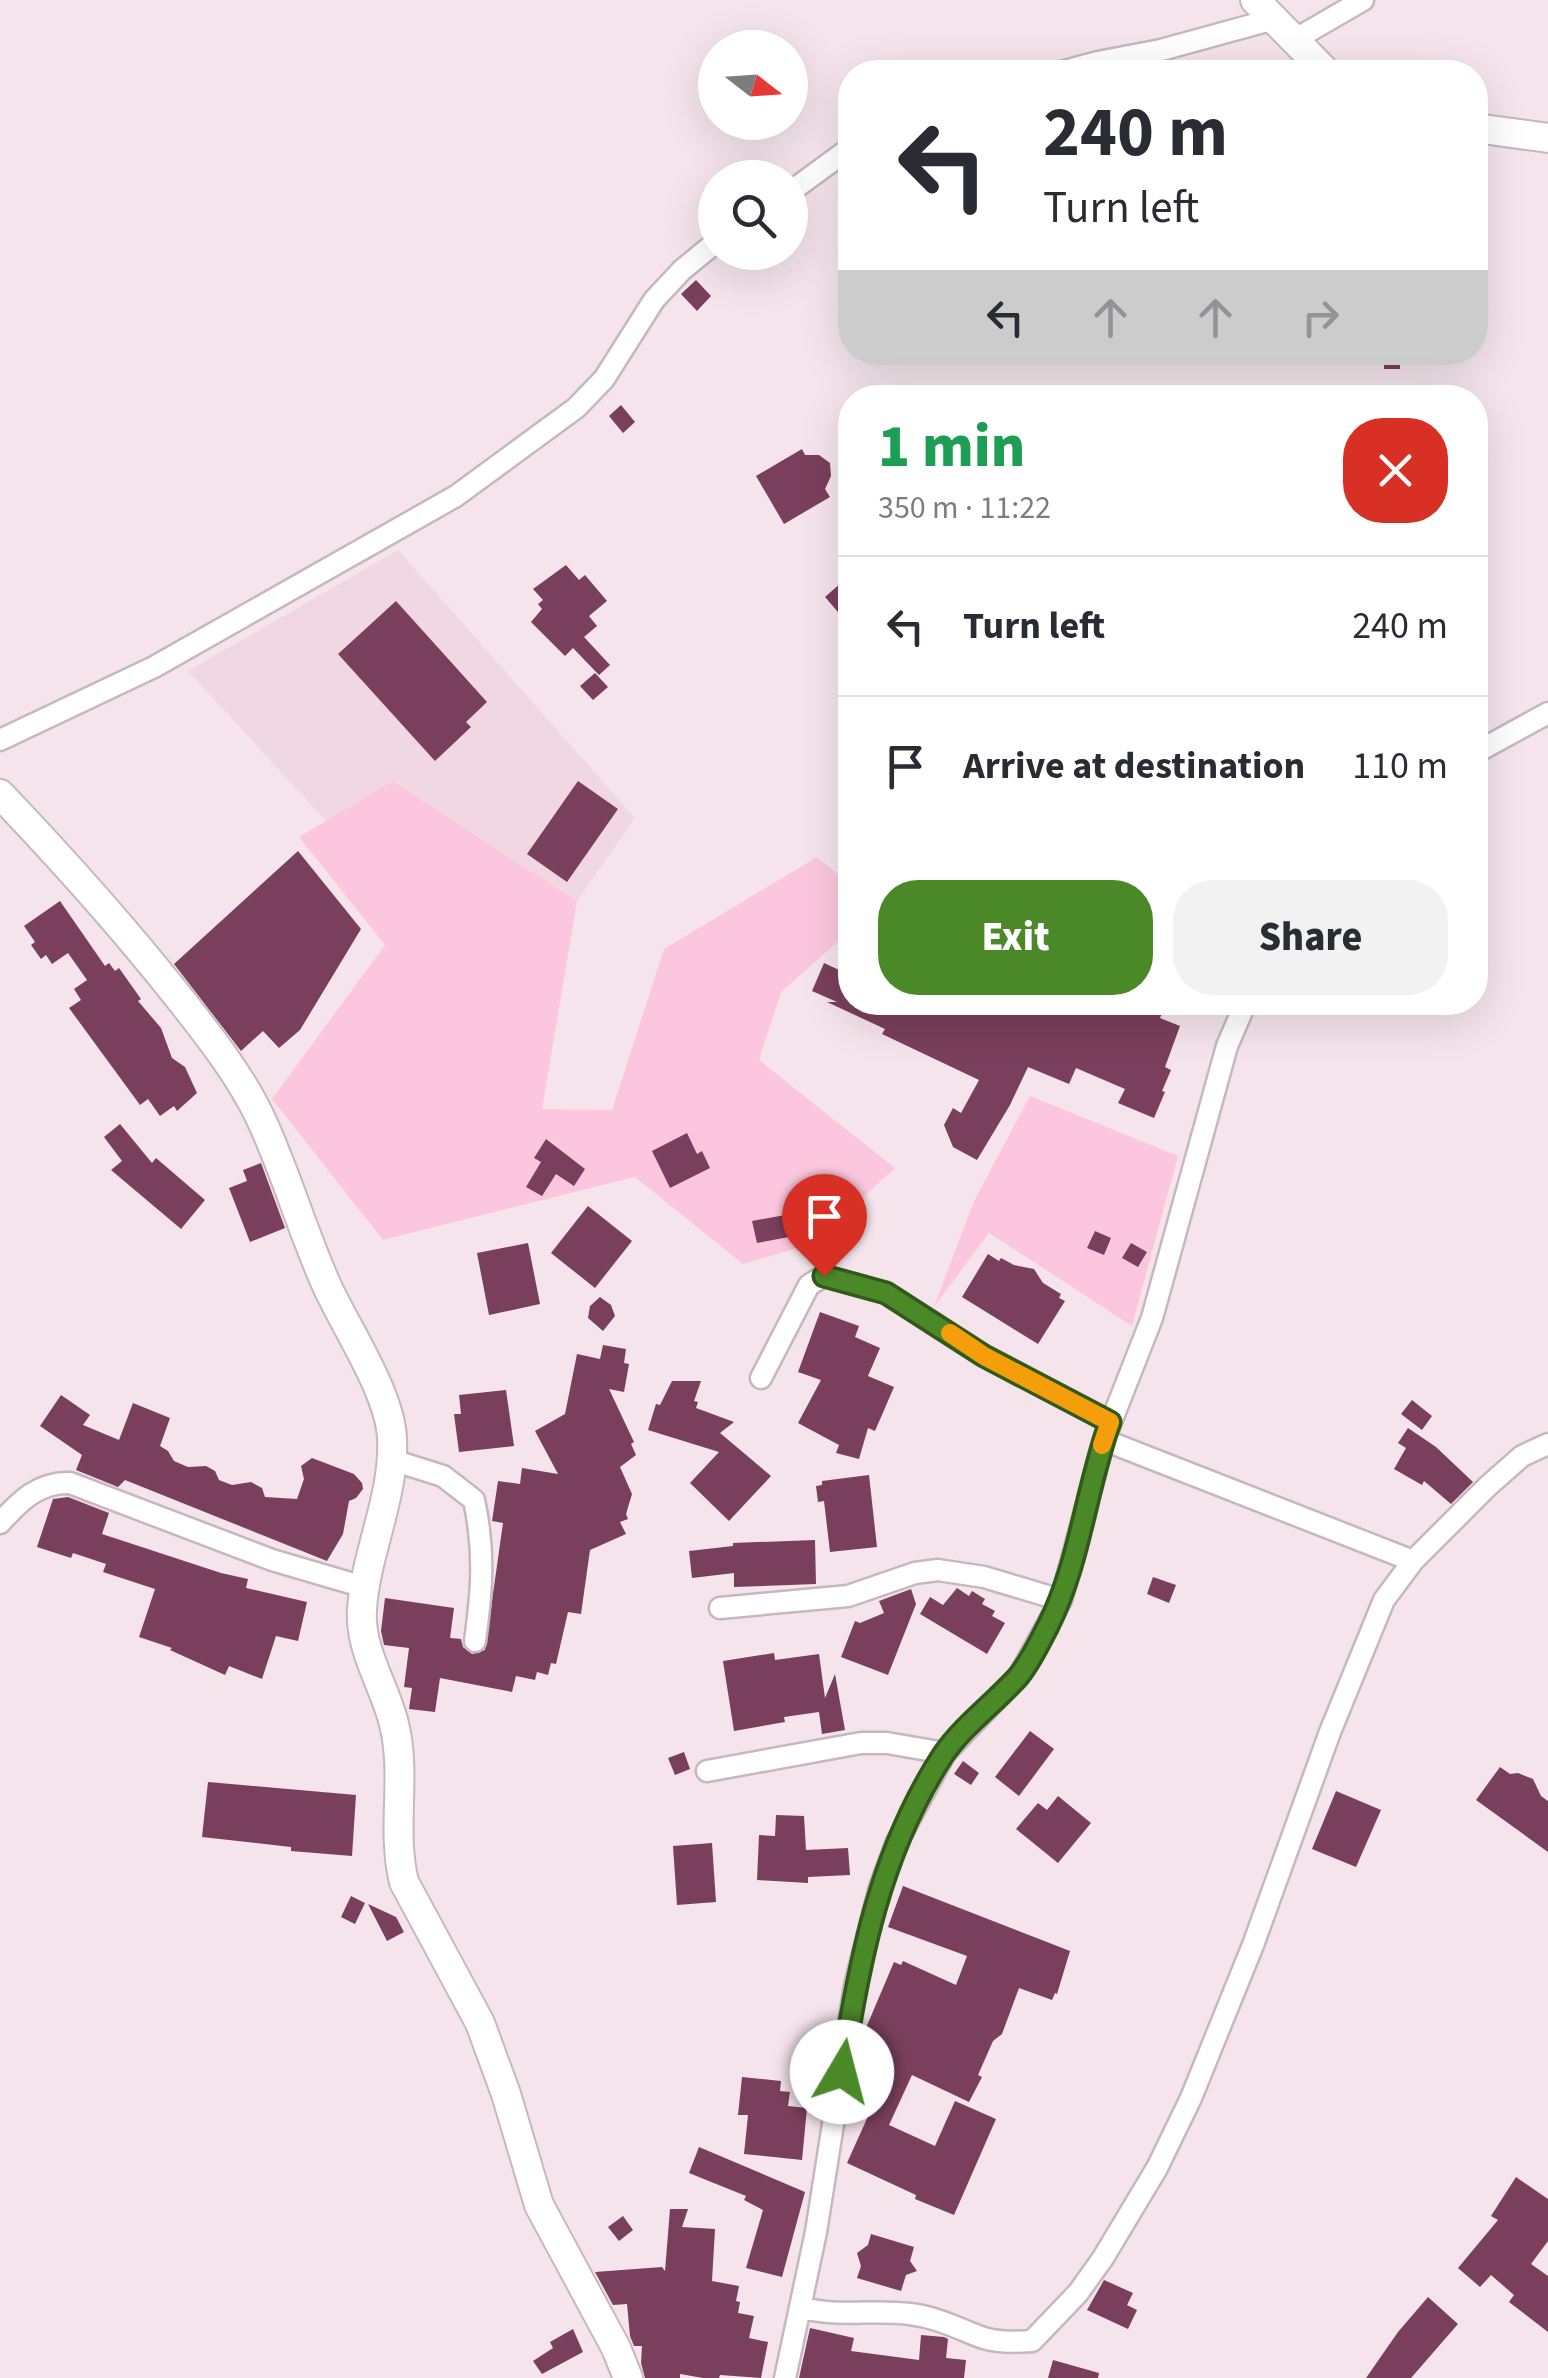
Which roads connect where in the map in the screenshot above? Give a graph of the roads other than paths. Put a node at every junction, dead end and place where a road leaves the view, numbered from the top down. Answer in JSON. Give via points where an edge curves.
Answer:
{"nodes":[{"id":1,"x":1363,"y":0,"type":"edge"},
{"id":2,"x":1265,"y":10,"type":"edge"},
{"id":3,"x":1294,"y":40,"type":"junction"},
{"id":4,"x":1108,"y":60,"type":"edge"},
{"id":5,"x":1314,"y":60,"type":"edge"},
{"id":6,"x":1488,"y":130,"type":"edge"},
{"id":7,"x":1548,"y":138,"type":"edge"},
{"id":8,"x":838,"y":157,"type":"edge"},
{"id":9,"x":808,"y":179,"type":"edge"},
{"id":10,"x":698,"y":257,"type":"edge"},
{"id":11,"x":1546,"y":718,"type":"edge"},
{"id":12,"x":0,"y":740,"type":"edge"},
{"id":13,"x":1488,"y":747,"type":"edge"},
{"id":14,"x":0,"y":794,"type":"edge"},
{"id":15,"x":1240,"y":1015,"type":"edge"},
{"id":16,"x":761,"y":1378,"type":"dead end"},
{"id":17,"x":1107,"y":1431,"type":"junction"},
{"id":18,"x":1548,"y":1444,"type":"edge"},
{"id":19,"x":392,"y":1460,"type":"junction"},
{"id":20,"x":0,"y":1523,"type":"edge"},
{"id":21,"x":1413,"y":1561,"type":"junction"},
{"id":22,"x":364,"y":1587,"type":"junction"},
{"id":23,"x":1061,"y":1600,"type":"junction"},
{"id":24,"x":720,"y":1608,"type":"dead end"},
{"id":25,"x":475,"y":1641,"type":"dead end"},
{"id":26,"x":945,"y":1753,"type":"junction"},
{"id":27,"x":708,"y":1770,"type":"dead end"},
{"id":28,"x":800,"y":2308,"type":"junction"},
{"id":29,"x":628,"y":2378,"type":"edge"},
{"id":30,"x":785,"y":2378,"type":"edge"}],
"edges":[{"from":1,"to":3,"type":"street"},
{"from":2,"to":3,"type":"street"},
{"from":2,"to":4,"type":"street","via":[[1160,50]]},
{"from":3,"to":5,"type":"street"},
{"from":6,"to":7,"type":"street"},
{"from":8,"to":9,"type":"street"},
{"from":10,"to":12,"type":"street","via":[[654,300],[604,379],[576,408],[456,496],[154,667]]},
{"from":11,"to":13,"type":"street"},
{"from":14,"to":19,"type":"street","via":[[130,935],[260,1116],[326,1284],[383,1400]]},
{"from":15,"to":17,"type":"street","via":[[1152,1318]]},
{"from":16,"to":17,"type":"street","via":[[808,1286],[824,1276],[886,1293]]},
{"from":17,"to":21,"type":"street"},
{"from":17,"to":23,"type":"street"},
{"from":18,"to":21,"type":"street","via":[[1510,1466]]},
{"from":19,"to":22,"type":"street"},
{"from":19,"to":25,"type":"street","via":[[443,1476],[474,1500],[482,1539]]},
{"from":20,"to":22,"type":"street","via":[[38,1489],[70,1484]]},
{"from":21,"to":28,"type":"street","via":[[1384,1600],[1364,1644],[1191,2098],[1128,2218],[1078,2292],[1032,2342],[992,2340],[910,2314]]},
{"from":22,"to":29,"type":"street","via":[[363,1640],[394,1724],[404,1882],[480,2023],[539,2205]]},
{"from":23,"to":24,"type":"street","via":[[984,1576],[938,1570],[848,1596]]},
{"from":23,"to":26,"type":"street","via":[[1019,1676]]},
{"from":26,"to":27,"type":"street","via":[[860,1743]]},
{"from":26,"to":28,"type":"street","via":[[896,1844],[870,1920]]},
{"from":28,"to":30,"type":"street"}]}
